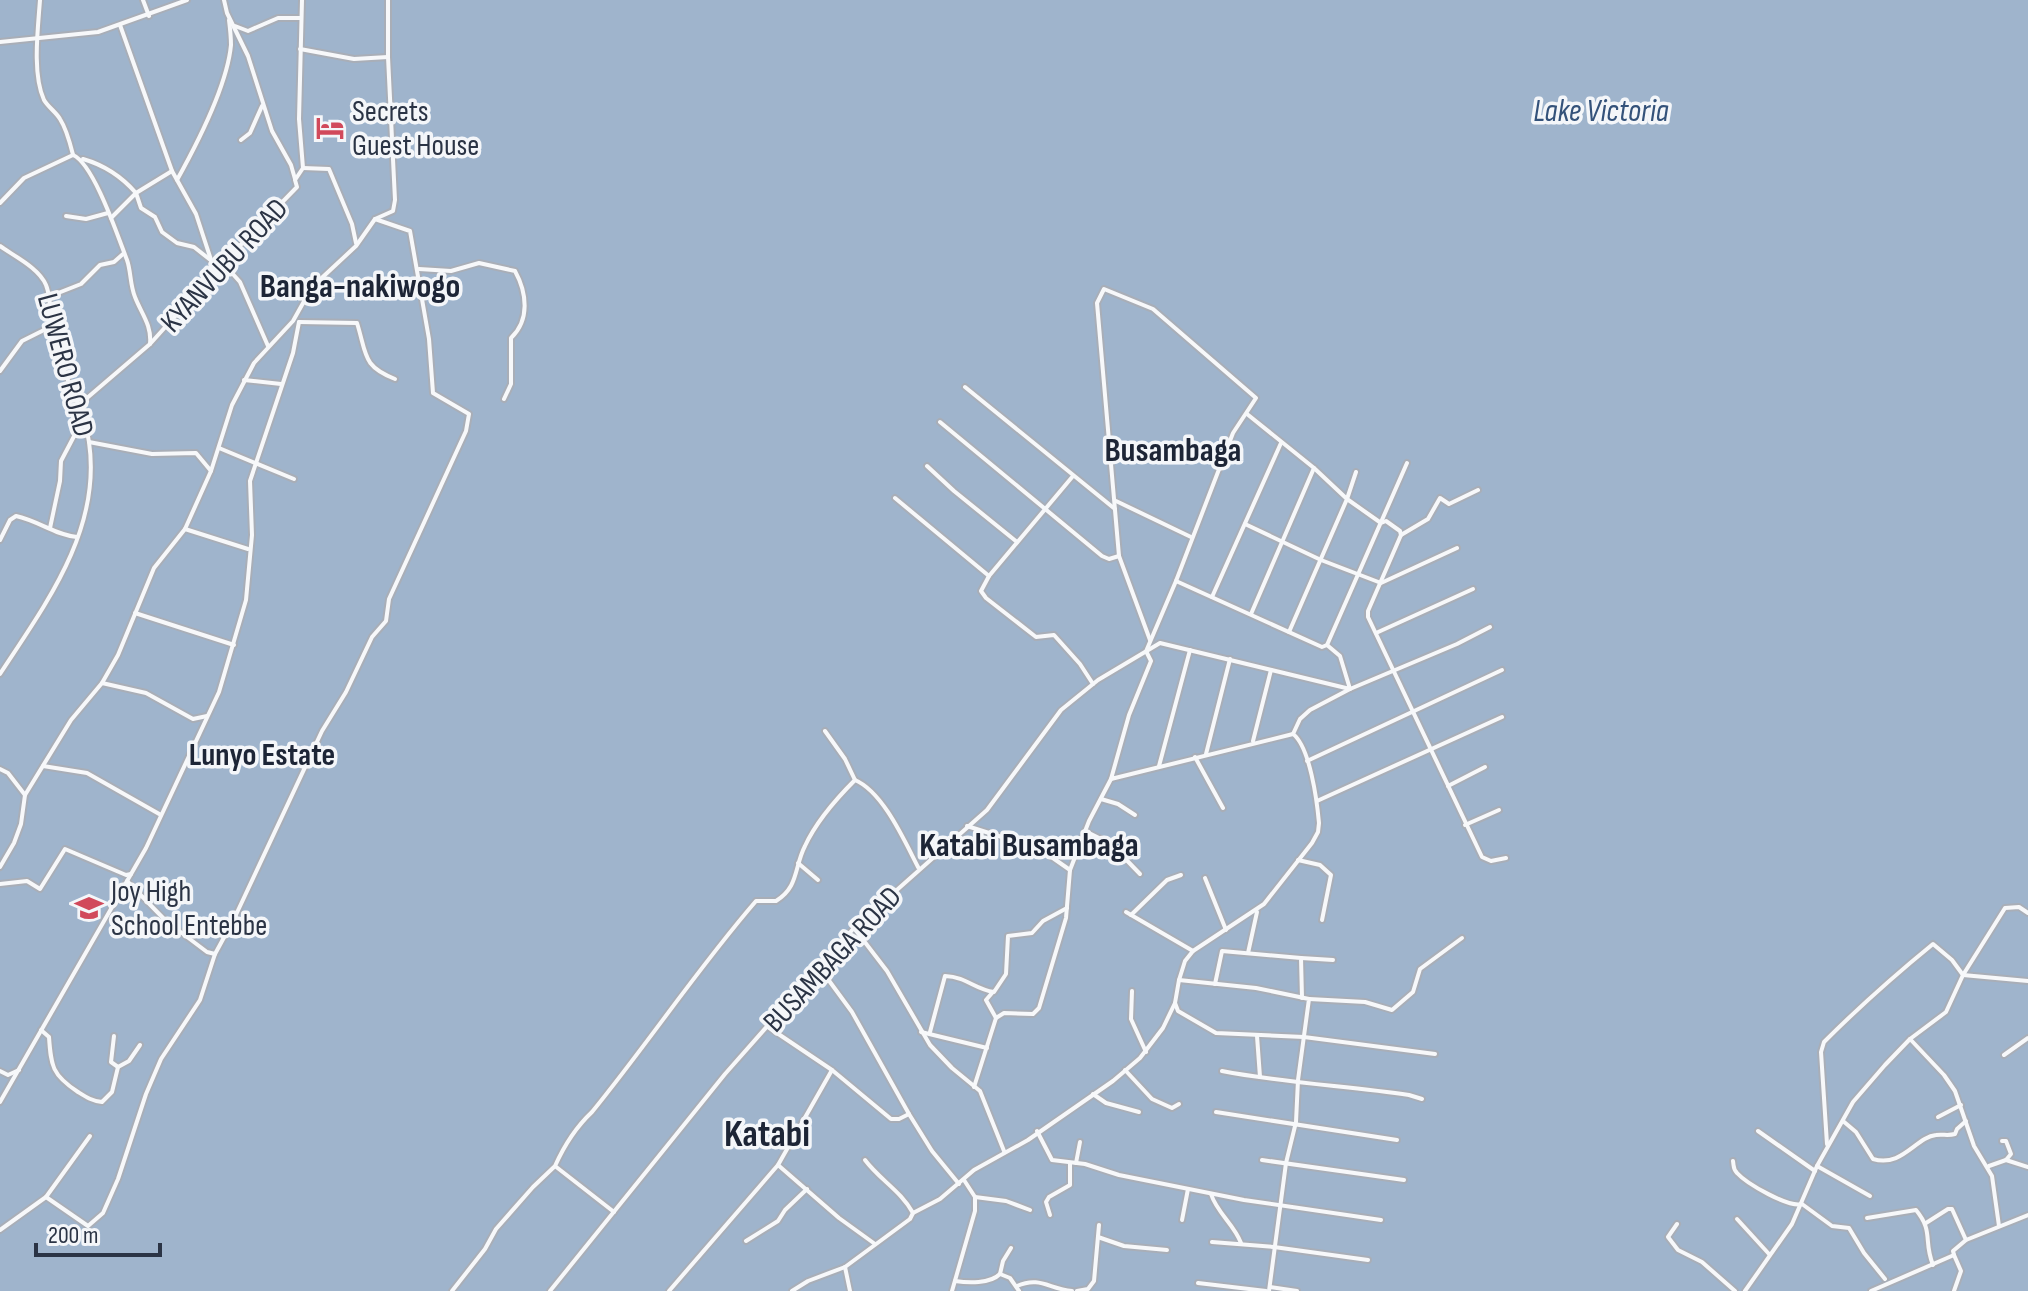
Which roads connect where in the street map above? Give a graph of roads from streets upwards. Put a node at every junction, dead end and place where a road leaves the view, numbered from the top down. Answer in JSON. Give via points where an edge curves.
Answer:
{"nodes":[{"id":1,"x":40,"y":0,"type":"edge"},
{"id":2,"x":143,"y":0,"type":"edge"},
{"id":3,"x":187,"y":0,"type":"edge"},
{"id":4,"x":224,"y":0,"type":"edge"},
{"id":5,"x":302,"y":0,"type":"edge"},
{"id":6,"x":388,"y":0,"type":"edge"},
{"id":7,"x":149,"y":16,"type":"junction"},
{"id":8,"x":229,"y":18,"type":"junction"},
{"id":9,"x":300,"y":18,"type":"junction"},
{"id":10,"x":120,"y":25,"type":"junction"},
{"id":11,"x":235,"y":26,"type":"junction"},
{"id":12,"x":38,"y":39,"type":"junction"},
{"id":13,"x":0,"y":42,"type":"edge"},
{"id":14,"x":300,"y":49,"type":"junction"},
{"id":15,"x":388,"y":57,"type":"junction"},
{"id":16,"x":263,"y":103,"type":"junction"},
{"id":17,"x":241,"y":140,"type":"dead end"},
{"id":18,"x":73,"y":155,"type":"junction"},
{"id":19,"x":81,"y":158,"type":"junction"},
{"id":20,"x":303,"y":168,"type":"junction"},
{"id":21,"x":172,"y":171,"type":"junction"},
{"id":22,"x":295,"y":180,"type":"junction"},
{"id":23,"x":177,"y":182,"type":"junction"},
{"id":24,"x":136,"y":193,"type":"junction"},
{"id":25,"x":0,"y":203,"type":"edge"},
{"id":26,"x":110,"y":215,"type":"junction"},
{"id":27,"x":66,"y":216,"type":"dead end"},
{"id":28,"x":375,"y":219,"type":"junction"},
{"id":29,"x":0,"y":246,"type":"edge"},
{"id":30,"x":356,"y":246,"type":"junction"},
{"id":31,"x":123,"y":254,"type":"junction"},
{"id":32,"x":213,"y":262,"type":"junction"},
{"id":33,"x":223,"y":263,"type":"junction"},
{"id":34,"x":419,"y":269,"type":"junction"},
{"id":35,"x":215,"y":272,"type":"junction"},
{"id":36,"x":48,"y":297,"type":"junction"},
{"id":37,"x":296,"y":322,"type":"junction"},
{"id":38,"x":50,"y":327,"type":"junction"},
{"id":39,"x":150,"y":344,"type":"junction"},
{"id":40,"x":268,"y":346,"type":"junction"},
{"id":41,"x":0,"y":371,"type":"edge"},
{"id":42,"x":395,"y":379,"type":"dead end"},
{"id":43,"x":244,"y":380,"type":"junction"},
{"id":44,"x":281,"y":384,"type":"junction"},
{"id":45,"x":965,"y":387,"type":"dead end"},
{"id":46,"x":504,"y":399,"type":"dead end"},
{"id":47,"x":80,"y":404,"type":"junction"},
{"id":48,"x":1247,"y":414,"type":"junction"},
{"id":49,"x":83,"y":418,"type":"junction"},
{"id":50,"x":940,"y":422,"type":"dead end"},
{"id":51,"x":89,"y":442,"type":"junction"},
{"id":52,"x":1281,"y":443,"type":"junction"},
{"id":53,"x":219,"y":448,"type":"junction"},
{"id":54,"x":256,"y":461,"type":"junction"},
{"id":55,"x":1407,"y":463,"type":"dead end"},
{"id":56,"x":927,"y":466,"type":"dead end"},
{"id":57,"x":1314,"y":468,"type":"junction"},
{"id":58,"x":211,"y":471,"type":"junction"},
{"id":59,"x":1356,"y":472,"type":"dead end"},
{"id":60,"x":1073,"y":476,"type":"junction"},
{"id":61,"x":294,"y":479,"type":"dead end"},
{"id":62,"x":1478,"y":490,"type":"dead end"},
{"id":63,"x":895,"y":498,"type":"dead end"},
{"id":64,"x":1347,"y":499,"type":"junction"},
{"id":65,"x":1116,"y":501,"type":"junction"},
{"id":66,"x":1045,"y":509,"type":"junction"},
{"id":67,"x":1116,"y":510,"type":"junction"},
{"id":68,"x":1381,"y":523,"type":"junction"},
{"id":69,"x":1245,"y":524,"type":"junction"},
{"id":70,"x":50,"y":528,"type":"junction"},
{"id":71,"x":185,"y":529,"type":"junction"},
{"id":72,"x":1401,"y":535,"type":"junction"},
{"id":73,"x":77,"y":537,"type":"junction"},
{"id":74,"x":1191,"y":537,"type":"junction"},
{"id":75,"x":0,"y":540,"type":"edge"},
{"id":76,"x":1282,"y":540,"type":"junction"},
{"id":77,"x":1017,"y":542,"type":"junction"},
{"id":78,"x":1457,"y":548,"type":"dead end"},
{"id":79,"x":249,"y":549,"type":"junction"},
{"id":80,"x":1119,"y":556,"type":"junction"},
{"id":81,"x":1321,"y":560,"type":"junction"},
{"id":82,"x":1358,"y":575,"type":"junction"},
{"id":83,"x":989,"y":576,"type":"junction"},
{"id":84,"x":1176,"y":581,"type":"junction"},
{"id":85,"x":1381,"y":583,"type":"junction"},
{"id":86,"x":1473,"y":589,"type":"dead end"},
{"id":87,"x":1212,"y":597,"type":"junction"},
{"id":88,"x":135,"y":613,"type":"junction"},
{"id":89,"x":1251,"y":614,"type":"junction"},
{"id":90,"x":1490,"y":627,"type":"dead end"},
{"id":91,"x":1289,"y":632,"type":"junction"},
{"id":92,"x":1376,"y":633,"type":"junction"},
{"id":93,"x":1150,"y":640,"type":"junction"},
{"id":94,"x":234,"y":645,"type":"junction"},
{"id":95,"x":1327,"y":645,"type":"junction"},
{"id":96,"x":1190,"y":650,"type":"junction"},
{"id":97,"x":1146,"y":651,"type":"junction"},
{"id":98,"x":1230,"y":659,"type":"junction"},
{"id":99,"x":1271,"y":670,"type":"junction"},
{"id":100,"x":1395,"y":670,"type":"junction"},
{"id":101,"x":1502,"y":670,"type":"dead end"},
{"id":102,"x":0,"y":674,"type":"edge"},
{"id":103,"x":102,"y":683,"type":"junction"},
{"id":104,"x":1093,"y":684,"type":"junction"},
{"id":105,"x":1350,"y":689,"type":"junction"},
{"id":106,"x":1414,"y":711,"type":"junction"},
{"id":107,"x":208,"y":716,"type":"junction"},
{"id":108,"x":1502,"y":717,"type":"dead end"},
{"id":109,"x":825,"y":731,"type":"dead end"},
{"id":110,"x":1293,"y":734,"type":"junction"},
{"id":111,"x":1253,"y":743,"type":"junction"},
{"id":112,"x":1431,"y":750,"type":"junction"},
{"id":113,"x":1206,"y":755,"type":"junction"},
{"id":114,"x":1195,"y":757,"type":"junction"},
{"id":115,"x":1307,"y":761,"type":"junction"},
{"id":116,"x":43,"y":766,"type":"junction"},
{"id":117,"x":1159,"y":766,"type":"junction"},
{"id":118,"x":1485,"y":767,"type":"dead end"},
{"id":119,"x":0,"y":769,"type":"edge"},
{"id":120,"x":1111,"y":779,"type":"junction"},
{"id":121,"x":855,"y":780,"type":"junction"},
{"id":122,"x":1448,"y":786,"type":"junction"},
{"id":123,"x":25,"y":795,"type":"junction"},
{"id":124,"x":1101,"y":799,"type":"junction"},
{"id":125,"x":1317,"y":801,"type":"junction"},
{"id":126,"x":1223,"y":808,"type":"dead end"},
{"id":127,"x":1499,"y":810,"type":"dead end"},
{"id":128,"x":162,"y":815,"type":"junction"},
{"id":129,"x":1135,"y":815,"type":"dead end"},
{"id":130,"x":1465,"y":825,"type":"junction"},
{"id":131,"x":966,"y":826,"type":"junction"},
{"id":132,"x":1085,"y":831,"type":"junction"},
{"id":133,"x":1506,"y":858,"type":"dead end"},
{"id":134,"x":1298,"y":860,"type":"junction"},
{"id":135,"x":798,"y":863,"type":"junction"},
{"id":136,"x":0,"y":867,"type":"edge"},
{"id":137,"x":919,"y":868,"type":"junction"},
{"id":138,"x":1070,"y":870,"type":"junction"},
{"id":139,"x":131,"y":874,"type":"junction"},
{"id":140,"x":1140,"y":874,"type":"dead end"},
{"id":141,"x":1181,"y":875,"type":"dead end"},
{"id":142,"x":1205,"y":878,"type":"dead end"},
{"id":143,"x":818,"y":880,"type":"dead end"},
{"id":144,"x":127,"y":881,"type":"junction"},
{"id":145,"x":0,"y":884,"type":"edge"},
{"id":146,"x":1067,"y":908,"type":"junction"},
{"id":147,"x":1258,"y":909,"type":"junction"},
{"id":148,"x":2027,"y":911,"type":"edge"},
{"id":149,"x":1322,"y":920,"type":"dead end"},
{"id":150,"x":854,"y":928,"type":"junction"},
{"id":151,"x":1226,"y":930,"type":"junction"},
{"id":152,"x":1462,"y":938,"type":"dead end"},
{"id":153,"x":1193,"y":951,"type":"junction"},
{"id":154,"x":1248,"y":953,"type":"junction"},
{"id":155,"x":215,"y":954,"type":"junction"},
{"id":156,"x":1301,"y":958,"type":"junction"},
{"id":157,"x":1333,"y":960,"type":"dead end"},
{"id":158,"x":819,"y":967,"type":"junction"},
{"id":159,"x":1963,"y":975,"type":"junction"},
{"id":160,"x":1179,"y":980,"type":"junction"},
{"id":161,"x":2028,"y":981,"type":"edge"},
{"id":162,"x":1215,"y":984,"type":"junction"},
{"id":163,"x":1132,"y":991,"type":"dead end"},
{"id":164,"x":994,"y":992,"type":"junction"},
{"id":165,"x":1302,"y":998,"type":"junction"},
{"id":166,"x":1309,"y":999,"type":"junction"},
{"id":167,"x":1175,"y":1003,"type":"junction"},
{"id":168,"x":996,"y":1018,"type":"junction"},
{"id":169,"x":768,"y":1027,"type":"junction"},
{"id":170,"x":41,"y":1030,"type":"junction"},
{"id":171,"x":921,"y":1032,"type":"junction"},
{"id":172,"x":930,"y":1032,"type":"junction"},
{"id":173,"x":114,"y":1036,"type":"dead end"},
{"id":174,"x":1257,"y":1036,"type":"junction"},
{"id":175,"x":1304,"y":1037,"type":"junction"},
{"id":176,"x":2028,"y":1038,"type":"edge"},
{"id":177,"x":1910,"y":1039,"type":"junction"},
{"id":178,"x":140,"y":1045,"type":"dead end"},
{"id":179,"x":987,"y":1048,"type":"junction"},
{"id":180,"x":1146,"y":1052,"type":"junction"},
{"id":181,"x":1435,"y":1054,"type":"dead end"},
{"id":182,"x":2004,"y":1055,"type":"dead end"},
{"id":183,"x":118,"y":1067,"type":"junction"},
{"id":184,"x":19,"y":1070,"type":"junction"},
{"id":185,"x":832,"y":1070,"type":"junction"},
{"id":186,"x":1125,"y":1070,"type":"junction"},
{"id":187,"x":0,"y":1071,"type":"edge"},
{"id":188,"x":1222,"y":1071,"type":"dead end"},
{"id":189,"x":1260,"y":1078,"type":"junction"},
{"id":190,"x":1298,"y":1080,"type":"junction"},
{"id":191,"x":974,"y":1087,"type":"junction"},
{"id":192,"x":1093,"y":1094,"type":"junction"},
{"id":193,"x":1422,"y":1099,"type":"dead end"},
{"id":194,"x":0,"y":1102,"type":"edge"},
{"id":195,"x":1179,"y":1104,"type":"dead end"},
{"id":196,"x":1961,"y":1105,"type":"junction"},
{"id":197,"x":1139,"y":1112,"type":"dead end"},
{"id":198,"x":1216,"y":1112,"type":"dead end"},
{"id":199,"x":909,"y":1114,"type":"junction"},
{"id":200,"x":1938,"y":1117,"type":"dead end"},
{"id":201,"x":1843,"y":1121,"type":"junction"},
{"id":202,"x":1966,"y":1121,"type":"junction"},
{"id":203,"x":1296,"y":1122,"type":"junction"},
{"id":204,"x":1037,"y":1131,"type":"junction"},
{"id":205,"x":1758,"y":1131,"type":"dead end"},
{"id":206,"x":90,"y":1136,"type":"dead end"},
{"id":207,"x":1397,"y":1140,"type":"dead end"},
{"id":208,"x":2002,"y":1141,"type":"dead end"},
{"id":209,"x":1080,"y":1142,"type":"dead end"},
{"id":210,"x":1827,"y":1146,"type":"junction"},
{"id":211,"x":1004,"y":1151,"type":"junction"},
{"id":212,"x":865,"y":1160,"type":"dead end"},
{"id":213,"x":1262,"y":1160,"type":"dead end"},
{"id":214,"x":2006,"y":1160,"type":"junction"},
{"id":215,"x":1733,"y":1161,"type":"dead end"},
{"id":216,"x":1073,"y":1163,"type":"junction"},
{"id":217,"x":1286,"y":1163,"type":"junction"},
{"id":218,"x":778,"y":1165,"type":"junction"},
{"id":219,"x":555,"y":1166,"type":"junction"},
{"id":220,"x":1988,"y":1166,"type":"junction"},
{"id":221,"x":2028,"y":1167,"type":"edge"},
{"id":222,"x":1816,"y":1168,"type":"junction"},
{"id":223,"x":1404,"y":1180,"type":"dead end"},
{"id":224,"x":962,"y":1182,"type":"junction"},
{"id":225,"x":807,"y":1189,"type":"junction"},
{"id":226,"x":1188,"y":1189,"type":"junction"},
{"id":227,"x":1211,"y":1194,"type":"junction"},
{"id":228,"x":1870,"y":1196,"type":"dead end"},
{"id":229,"x":46,"y":1197,"type":"junction"},
{"id":230,"x":975,"y":1197,"type":"junction"},
{"id":231,"x":1802,"y":1204,"type":"junction"},
{"id":232,"x":1281,"y":1206,"type":"junction"},
{"id":233,"x":1030,"y":1210,"type":"dead end"},
{"id":234,"x":614,"y":1212,"type":"junction"},
{"id":235,"x":913,"y":1213,"type":"junction"},
{"id":236,"x":1050,"y":1215,"type":"dead end"},
{"id":237,"x":2028,"y":1215,"type":"edge"},
{"id":238,"x":1867,"y":1218,"type":"dead end"},
{"id":239,"x":1737,"y":1219,"type":"dead end"},
{"id":240,"x":1182,"y":1220,"type":"dead end"},
{"id":241,"x":1381,"y":1220,"type":"dead end"},
{"id":242,"x":1926,"y":1223,"type":"junction"},
{"id":243,"x":1677,"y":1224,"type":"dead end"},
{"id":244,"x":1099,"y":1225,"type":"dead end"},
{"id":245,"x":1999,"y":1226,"type":"junction"},
{"id":246,"x":0,"y":1230,"type":"edge"},
{"id":247,"x":1098,"y":1237,"type":"junction"},
{"id":248,"x":1966,"y":1240,"type":"junction"},
{"id":249,"x":746,"y":1241,"type":"dead end"},
{"id":250,"x":1212,"y":1242,"type":"dead end"},
{"id":251,"x":1241,"y":1243,"type":"junction"},
{"id":252,"x":875,"y":1244,"type":"junction"},
{"id":253,"x":1274,"y":1247,"type":"junction"},
{"id":254,"x":1011,"y":1248,"type":"dead end"},
{"id":255,"x":1167,"y":1250,"type":"dead end"},
{"id":256,"x":1769,"y":1254,"type":"junction"},
{"id":257,"x":1954,"y":1255,"type":"junction"},
{"id":258,"x":1368,"y":1260,"type":"dead end"},
{"id":259,"x":1933,"y":1265,"type":"junction"},
{"id":260,"x":845,"y":1267,"type":"junction"},
{"id":261,"x":1000,"y":1274,"type":"junction"},
{"id":262,"x":1885,"y":1279,"type":"dead end"},
{"id":263,"x":955,"y":1281,"type":"junction"},
{"id":264,"x":1198,"y":1283,"type":"dead end"},
{"id":265,"x":1018,"y":1288,"type":"edge"},
{"id":266,"x":1268,"y":1290,"type":"edge"},
{"id":267,"x":452,"y":1291,"type":"edge"},
{"id":268,"x":550,"y":1291,"type":"edge"},
{"id":269,"x":669,"y":1291,"type":"edge"},
{"id":270,"x":792,"y":1291,"type":"edge"},
{"id":271,"x":850,"y":1291,"type":"edge"},
{"id":272,"x":952,"y":1291,"type":"edge"},
{"id":273,"x":1074,"y":1291,"type":"edge"},
{"id":274,"x":1297,"y":1291,"type":"edge"},
{"id":275,"x":1735,"y":1291,"type":"edge"},
{"id":276,"x":1745,"y":1291,"type":"edge"},
{"id":277,"x":1871,"y":1291,"type":"edge"},
{"id":278,"x":1954,"y":1291,"type":"edge"}],
"edges":[{"from":1,"to":12,"type":"street"},
{"from":2,"to":7,"type":"street"},
{"from":3,"to":7,"type":"street"},
{"from":4,"to":8,"type":"street"},
{"from":5,"to":9,"type":"street","name":"KYANVUBU ROAD"},
{"from":6,"to":15,"type":"street"},
{"from":7,"to":10,"type":"street"},
{"from":8,"to":11,"type":"street"},
{"from":8,"to":23,"type":"street","via":[[231,46],[222,79]]},
{"from":9,"to":11,"type":"street","via":[[278,18],[248,31]]},
{"from":9,"to":14,"type":"street","name":"KYANVUBU ROAD"},
{"from":10,"to":12,"type":"street"},
{"from":10,"to":21,"type":"street"},
{"from":11,"to":16,"type":"street"},
{"from":12,"to":13,"type":"street"},
{"from":12,"to":18,"type":"street","via":[[40,88],[66,130]]},
{"from":14,"to":15,"type":"street","via":[[354,59]]},
{"from":14,"to":20,"type":"street","name":"KYANVUBU ROAD"},
{"from":15,"to":28,"type":"street","via":[[394,206]]},
{"from":16,"to":17,"type":"street","via":[[250,133]]},
{"from":16,"to":22,"type":"street"},
{"from":18,"to":19,"type":"street"},
{"from":18,"to":25,"type":"street","via":[[24,178]]},
{"from":19,"to":24,"type":"street","via":[[101,165]]},
{"from":19,"to":26,"type":"street"},
{"from":20,"to":22,"type":"street","name":"KYANVUBU ROAD"},
{"from":20,"to":30,"type":"street","via":[[329,169]]},
{"from":21,"to":23,"type":"street"},
{"from":21,"to":24,"type":"street"},
{"from":22,"to":33,"type":"street","name":"KYANVUBU ROAD","via":[[292,193]]},
{"from":23,"to":32,"type":"street","via":[[196,214]]},
{"from":24,"to":26,"type":"street"},
{"from":24,"to":32,"type":"street","via":[[141,208],[155,217],[162,232]]},
{"from":26,"to":27,"type":"street"},
{"from":26,"to":31,"type":"street"},
{"from":28,"to":30,"type":"street"},
{"from":28,"to":34,"type":"street","via":[[410,231]]},
{"from":29,"to":36,"type":"street","name":"LUWERO ROAD","via":[[40,277]]},
{"from":30,"to":37,"type":"street","via":[[312,287]]},
{"from":31,"to":36,"type":"street","via":[[100,265],[81,284]]},
{"from":31,"to":39,"type":"street","via":[[151,332]]},
{"from":32,"to":35,"type":"street"},
{"from":33,"to":35,"type":"street","name":"KYANVUBU ROAD"},
{"from":33,"to":40,"type":"street","via":[[240,282]]},
{"from":34,"to":46,"type":"street","via":[[451,271],[479,263],[515,271],[523,286],[525,310],[511,338],[511,384]]},
{"from":34,"to":155,"type":"street","via":[[433,393],[469,414],[466,431],[389,599],[386,621],[369,642],[322,731]]},
{"from":35,"to":39,"type":"street","name":"KYANVUBU ROAD"},
{"from":36,"to":38,"type":"street","name":"LUWERO ROAD"},
{"from":37,"to":40,"type":"street"},
{"from":37,"to":42,"type":"street","via":[[357,323],[369,363]]},
{"from":37,"to":44,"type":"street","via":[[293,353]]},
{"from":38,"to":41,"type":"street","via":[[22,341]]},
{"from":38,"to":47,"type":"street","name":"LUWERO ROAD","via":[[62,369]]},
{"from":39,"to":47,"type":"street","name":"KYANVUBU ROAD"},
{"from":40,"to":43,"type":"street"},
{"from":43,"to":44,"type":"street"},
{"from":43,"to":53,"type":"street"},
{"from":44,"to":54,"type":"street"},
{"from":45,"to":60,"type":"street"},
{"from":47,"to":49,"type":"street","name":"LUWERO ROAD"},
{"from":48,"to":52,"type":"street"},
{"from":48,"to":65,"type":"street","via":[[1254,397],[1153,309],[1104,289],[1097,303]]},
{"from":48,"to":74,"type":"street","via":[[1233,433]]},
{"from":49,"to":51,"type":"street","name":"LUWERO ROAD"},
{"from":49,"to":70,"type":"street","via":[[61,461]]},
{"from":50,"to":66,"type":"street"},
{"from":51,"to":58,"type":"street","via":[[148,454],[196,453]]},
{"from":51,"to":73,"type":"street","name":"LUWERO ROAD","via":[[90,484]]},
{"from":52,"to":57,"type":"street"},
{"from":52,"to":69,"type":"street"},
{"from":53,"to":54,"type":"street"},
{"from":53,"to":58,"type":"street"},
{"from":54,"to":61,"type":"street"},
{"from":54,"to":79,"type":"street","via":[[250,481]]},
{"from":55,"to":68,"type":"street"},
{"from":56,"to":77,"type":"street"},
{"from":57,"to":64,"type":"street"},
{"from":57,"to":76,"type":"street"},
{"from":58,"to":71,"type":"street"},
{"from":59,"to":64,"type":"street"},
{"from":60,"to":66,"type":"street"},
{"from":60,"to":67,"type":"street"},
{"from":62,"to":72,"type":"street","via":[[1449,504],[1438,499],[1428,519]]},
{"from":63,"to":83,"type":"street"},
{"from":64,"to":68,"type":"street"},
{"from":64,"to":81,"type":"street"},
{"from":65,"to":67,"type":"street"},
{"from":65,"to":74,"type":"street"},
{"from":66,"to":77,"type":"street"},
{"from":66,"to":80,"type":"street","via":[[1106,558]]},
{"from":67,"to":80,"type":"street"},
{"from":68,"to":72,"type":"street","via":[[1386,521]]},
{"from":68,"to":82,"type":"street"},
{"from":69,"to":76,"type":"street"},
{"from":69,"to":87,"type":"street"},
{"from":70,"to":73,"type":"street"},
{"from":70,"to":75,"type":"street","via":[[16,516]]},
{"from":71,"to":79,"type":"street"},
{"from":71,"to":88,"type":"street","via":[[154,568]]},
{"from":72,"to":85,"type":"street"},
{"from":73,"to":102,"type":"street","name":"LUWERO ROAD","via":[[60,580]]},
{"from":74,"to":84,"type":"street"},
{"from":76,"to":81,"type":"street"},
{"from":76,"to":89,"type":"street"},
{"from":77,"to":83,"type":"street"},
{"from":78,"to":85,"type":"street"},
{"from":79,"to":94,"type":"street","via":[[246,600]]},
{"from":80,"to":93,"type":"street"},
{"from":81,"to":82,"type":"street"},
{"from":81,"to":91,"type":"street"},
{"from":82,"to":85,"type":"street"},
{"from":82,"to":95,"type":"street"},
{"from":83,"to":104,"type":"street","via":[[981,591],[986,598],[1036,637],[1054,635]]},
{"from":84,"to":87,"type":"street"},
{"from":84,"to":93,"type":"street"},
{"from":85,"to":92,"type":"street","via":[[1367,614]]},
{"from":86,"to":92,"type":"street"},
{"from":87,"to":89,"type":"street"},
{"from":88,"to":94,"type":"street"},
{"from":88,"to":103,"type":"street"},
{"from":89,"to":91,"type":"street"},
{"from":90,"to":100,"type":"street"},
{"from":91,"to":95,"type":"street"},
{"from":92,"to":100,"type":"street"},
{"from":93,"to":97,"type":"street"},
{"from":94,"to":107,"type":"street"},
{"from":95,"to":105,"type":"street","via":[[1340,656]]},
{"from":96,"to":97,"type":"street","via":[[1160,643]]},
{"from":96,"to":98,"type":"street"},
{"from":96,"to":117,"type":"street"},
{"from":97,"to":104,"type":"street","name":"BUSAMBAGA ROAD"},
{"from":97,"to":120,"type":"street","via":[[1151,661]]},
{"from":98,"to":99,"type":"street"},
{"from":98,"to":113,"type":"street"},
{"from":99,"to":105,"type":"street"},
{"from":99,"to":111,"type":"street"},
{"from":100,"to":105,"type":"street"},
{"from":100,"to":106,"type":"street"},
{"from":101,"to":106,"type":"street"},
{"from":103,"to":107,"type":"street","via":[[146,693],[193,719]]},
{"from":103,"to":116,"type":"street"},
{"from":104,"to":131,"type":"street","name":"BUSAMBAGA ROAD","via":[[1052,719],[987,810]]},
{"from":105,"to":110,"type":"street","via":[[1304,714]]},
{"from":106,"to":112,"type":"street"},
{"from":106,"to":115,"type":"street"},
{"from":107,"to":128,"type":"street"},
{"from":108,"to":112,"type":"street"},
{"from":109,"to":121,"type":"street"},
{"from":110,"to":111,"type":"street"},
{"from":110,"to":115,"type":"street"},
{"from":111,"to":113,"type":"street"},
{"from":112,"to":122,"type":"street"},
{"from":112,"to":125,"type":"street"},
{"from":113,"to":114,"type":"street"},
{"from":114,"to":117,"type":"street"},
{"from":114,"to":126,"type":"street"},
{"from":115,"to":125,"type":"street"},
{"from":116,"to":123,"type":"street"},
{"from":116,"to":128,"type":"street","via":[[87,773]]},
{"from":117,"to":120,"type":"street"},
{"from":118,"to":122,"type":"street"},
{"from":119,"to":123,"type":"street"},
{"from":120,"to":124,"type":"street"},
{"from":121,"to":135,"type":"street","via":[[812,832]]},
{"from":121,"to":137,"type":"street","via":[[888,811]]},
{"from":122,"to":130,"type":"street"},
{"from":123,"to":136,"type":"street","via":[[17,834]]},
{"from":124,"to":129,"type":"street"},
{"from":124,"to":132,"type":"street"},
{"from":125,"to":134,"type":"street","via":[[1318,832]]},
{"from":127,"to":130,"type":"street"},
{"from":128,"to":139,"type":"street"},
{"from":130,"to":133,"type":"street","via":[[1482,857]]},
{"from":131,"to":137,"type":"street","name":"BUSAMBAGA ROAD"},
{"from":131,"to":138,"type":"street","via":[[1040,849]]},
{"from":132,"to":138,"type":"street"},
{"from":132,"to":140,"type":"street","via":[[1111,844]]},
{"from":134,"to":147,"type":"street"},
{"from":134,"to":149,"type":"street","via":[[1320,865],[1331,875]]},
{"from":135,"to":143,"type":"street"},
{"from":135,"to":219,"type":"street","via":[[788,892],[776,901],[756,901],[726,934],[631,1064],[580,1123]]},
{"from":137,"to":150,"type":"street","name":"BUSAMBAGA ROAD"},
{"from":138,"to":146,"type":"street"},
{"from":139,"to":144,"type":"street"},
{"from":139,"to":145,"type":"street","via":[[65,849],[40,889],[27,881]]},
{"from":141,"to":153,"type":"street","via":[[1167,880],[1128,914]]},
{"from":142,"to":151,"type":"street"},
{"from":144,"to":155,"type":"street","via":[[166,921]]},
{"from":144,"to":170,"type":"street"},
{"from":146,"to":164,"type":"street","via":[[1032,933],[1008,936],[1006,974]]},
{"from":146,"to":168,"type":"street","via":[[1039,1008],[1033,1014],[1004,1013]]},
{"from":147,"to":151,"type":"street"},
{"from":147,"to":154,"type":"street"},
{"from":148,"to":159,"type":"street","via":[[2005,908]]},
{"from":150,"to":158,"type":"street","name":"BUSAMBAGA ROAD"},
{"from":150,"to":171,"type":"street","via":[[887,971]]},
{"from":151,"to":153,"type":"street"},
{"from":152,"to":166,"type":"street","via":[[1420,969],[1413,992],[1392,1010],[1365,1002]]},
{"from":153,"to":160,"type":"street"},
{"from":154,"to":156,"type":"street"},
{"from":154,"to":162,"type":"street","via":[[1222,951]]},
{"from":155,"to":229,"type":"street","via":[[200,1000],[161,1059],[103,1213],[88,1226]]},
{"from":156,"to":157,"type":"street"},
{"from":156,"to":165,"type":"street"},
{"from":158,"to":169,"type":"street","name":"BUSAMBAGA ROAD"},
{"from":158,"to":199,"type":"street","via":[[852,1012]]},
{"from":159,"to":161,"type":"street"},
{"from":159,"to":177,"type":"street","via":[[1946,1012]]},
{"from":159,"to":210,"type":"street","via":[[1933,944],[1824,1042]]},
{"from":160,"to":162,"type":"street"},
{"from":160,"to":167,"type":"street"},
{"from":162,"to":165,"type":"street"},
{"from":163,"to":180,"type":"street","via":[[1131,1019]]},
{"from":164,"to":168,"type":"street","via":[[986,1000]]},
{"from":164,"to":172,"type":"street","via":[[945,976]]},
{"from":165,"to":166,"type":"street"},
{"from":166,"to":175,"type":"street"},
{"from":167,"to":174,"type":"street","via":[[1178,1011],[1216,1033]]},
{"from":167,"to":180,"type":"street"},
{"from":168,"to":179,"type":"street"},
{"from":169,"to":185,"type":"street"},
{"from":169,"to":234,"type":"street","name":"BUSAMBAGA ROAD"},
{"from":170,"to":183,"type":"street","via":[[49,1037],[52,1067],[60,1079],[93,1101],[102,1102],[112,1092]]},
{"from":170,"to":184,"type":"street"},
{"from":171,"to":172,"type":"street"},
{"from":171,"to":191,"type":"street"},
{"from":172,"to":179,"type":"street"},
{"from":173,"to":183,"type":"street","via":[[111,1062]]},
{"from":174,"to":175,"type":"street"},
{"from":174,"to":189,"type":"street"},
{"from":175,"to":181,"type":"street"},
{"from":175,"to":190,"type":"street"},
{"from":176,"to":182,"type":"street"},
{"from":177,"to":196,"type":"street","via":[[1947,1079]]},
{"from":177,"to":201,"type":"street"},
{"from":178,"to":183,"type":"street"},
{"from":179,"to":191,"type":"street"},
{"from":180,"to":186,"type":"street"},
{"from":184,"to":187,"type":"street","via":[[8,1075]]},
{"from":184,"to":194,"type":"street"},
{"from":185,"to":199,"type":"street","via":[[891,1119]]},
{"from":185,"to":218,"type":"street"},
{"from":186,"to":192,"type":"street"},
{"from":186,"to":195,"type":"street","via":[[1152,1099],[1172,1108]]},
{"from":188,"to":189,"type":"street"},
{"from":189,"to":190,"type":"street"},
{"from":190,"to":193,"type":"street"},
{"from":190,"to":203,"type":"street"},
{"from":191,"to":211,"type":"street","via":[[984,1098]]},
{"from":192,"to":197,"type":"street"},
{"from":192,"to":204,"type":"street"},
{"from":196,"to":200,"type":"street"},
{"from":196,"to":202,"type":"street"},
{"from":198,"to":203,"type":"street"},
{"from":199,"to":224,"type":"street","via":[[932,1151]]},
{"from":201,"to":202,"type":"street","via":[[1873,1159],[1882,1161],[1935,1134],[1955,1135]]},
{"from":201,"to":210,"type":"street"},
{"from":202,"to":220,"type":"street"},
{"from":203,"to":207,"type":"street"},
{"from":203,"to":217,"type":"street"},
{"from":204,"to":211,"type":"street"},
{"from":204,"to":216,"type":"street","via":[[1052,1160]]},
{"from":205,"to":222,"type":"street"},
{"from":206,"to":229,"type":"street"},
{"from":208,"to":214,"type":"street","via":[[2011,1154]]},
{"from":209,"to":216,"type":"street"},
{"from":210,"to":222,"type":"street"},
{"from":211,"to":224,"type":"street"},
{"from":212,"to":235,"type":"street","via":[[905,1198]]},
{"from":213,"to":217,"type":"street"},
{"from":214,"to":220,"type":"street"},
{"from":214,"to":221,"type":"street"},
{"from":215,"to":231,"type":"street","via":[[1745,1179],[1791,1205]]},
{"from":216,"to":226,"type":"street"},
{"from":216,"to":236,"type":"street","via":[[1070,1185],[1046,1202]]},
{"from":217,"to":223,"type":"street"},
{"from":217,"to":232,"type":"street"},
{"from":218,"to":225,"type":"street"},
{"from":218,"to":269,"type":"street"},
{"from":219,"to":234,"type":"street"},
{"from":219,"to":267,"type":"street","via":[[496,1229]]},
{"from":220,"to":245,"type":"street"},
{"from":222,"to":228,"type":"street"},
{"from":222,"to":231,"type":"street"},
{"from":224,"to":230,"type":"street"},
{"from":224,"to":235,"type":"street"},
{"from":225,"to":249,"type":"street","via":[[778,1221]]},
{"from":225,"to":252,"type":"street"},
{"from":226,"to":227,"type":"street"},
{"from":226,"to":240,"type":"street"},
{"from":227,"to":232,"type":"street"},
{"from":227,"to":251,"type":"street"},
{"from":229,"to":246,"type":"street"},
{"from":230,"to":233,"type":"street"},
{"from":230,"to":263,"type":"street"},
{"from":231,"to":256,"type":"street"},
{"from":231,"to":262,"type":"street","via":[[1832,1226],[1849,1228]]},
{"from":232,"to":241,"type":"street"},
{"from":232,"to":253,"type":"street"},
{"from":234,"to":268,"type":"street","name":"BUSAMBAGA ROAD"},
{"from":235,"to":252,"type":"street"},
{"from":237,"to":245,"type":"street"},
{"from":238,"to":242,"type":"street","via":[[1916,1210]]},
{"from":239,"to":256,"type":"street"},
{"from":242,"to":248,"type":"street","via":[[1952,1209]]},
{"from":242,"to":259,"type":"street"},
{"from":243,"to":275,"type":"street","via":[[1668,1237],[1678,1250],[1702,1262]]},
{"from":244,"to":247,"type":"street"},
{"from":245,"to":248,"type":"street"},
{"from":247,"to":255,"type":"street","via":[[1124,1246]]},
{"from":247,"to":273,"type":"street","via":[[1094,1281],[1088,1289]]},
{"from":248,"to":257,"type":"street"},
{"from":250,"to":251,"type":"street"},
{"from":251,"to":253,"type":"street"},
{"from":252,"to":260,"type":"street"},
{"from":253,"to":258,"type":"street"},
{"from":253,"to":266,"type":"street"},
{"from":254,"to":261,"type":"street"},
{"from":256,"to":276,"type":"street"},
{"from":257,"to":259,"type":"street"},
{"from":257,"to":278,"type":"street","via":[[1961,1271]]},
{"from":259,"to":277,"type":"street"},
{"from":260,"to":270,"type":"street"},
{"from":260,"to":271,"type":"street"},
{"from":261,"to":263,"type":"street","via":[[996,1279]]},
{"from":261,"to":265,"type":"street"},
{"from":263,"to":272,"type":"street"},
{"from":264,"to":266,"type":"street"},
{"from":265,"to":273,"type":"street","via":[[1034,1281]]},
{"from":266,"to":274,"type":"street"}]}
